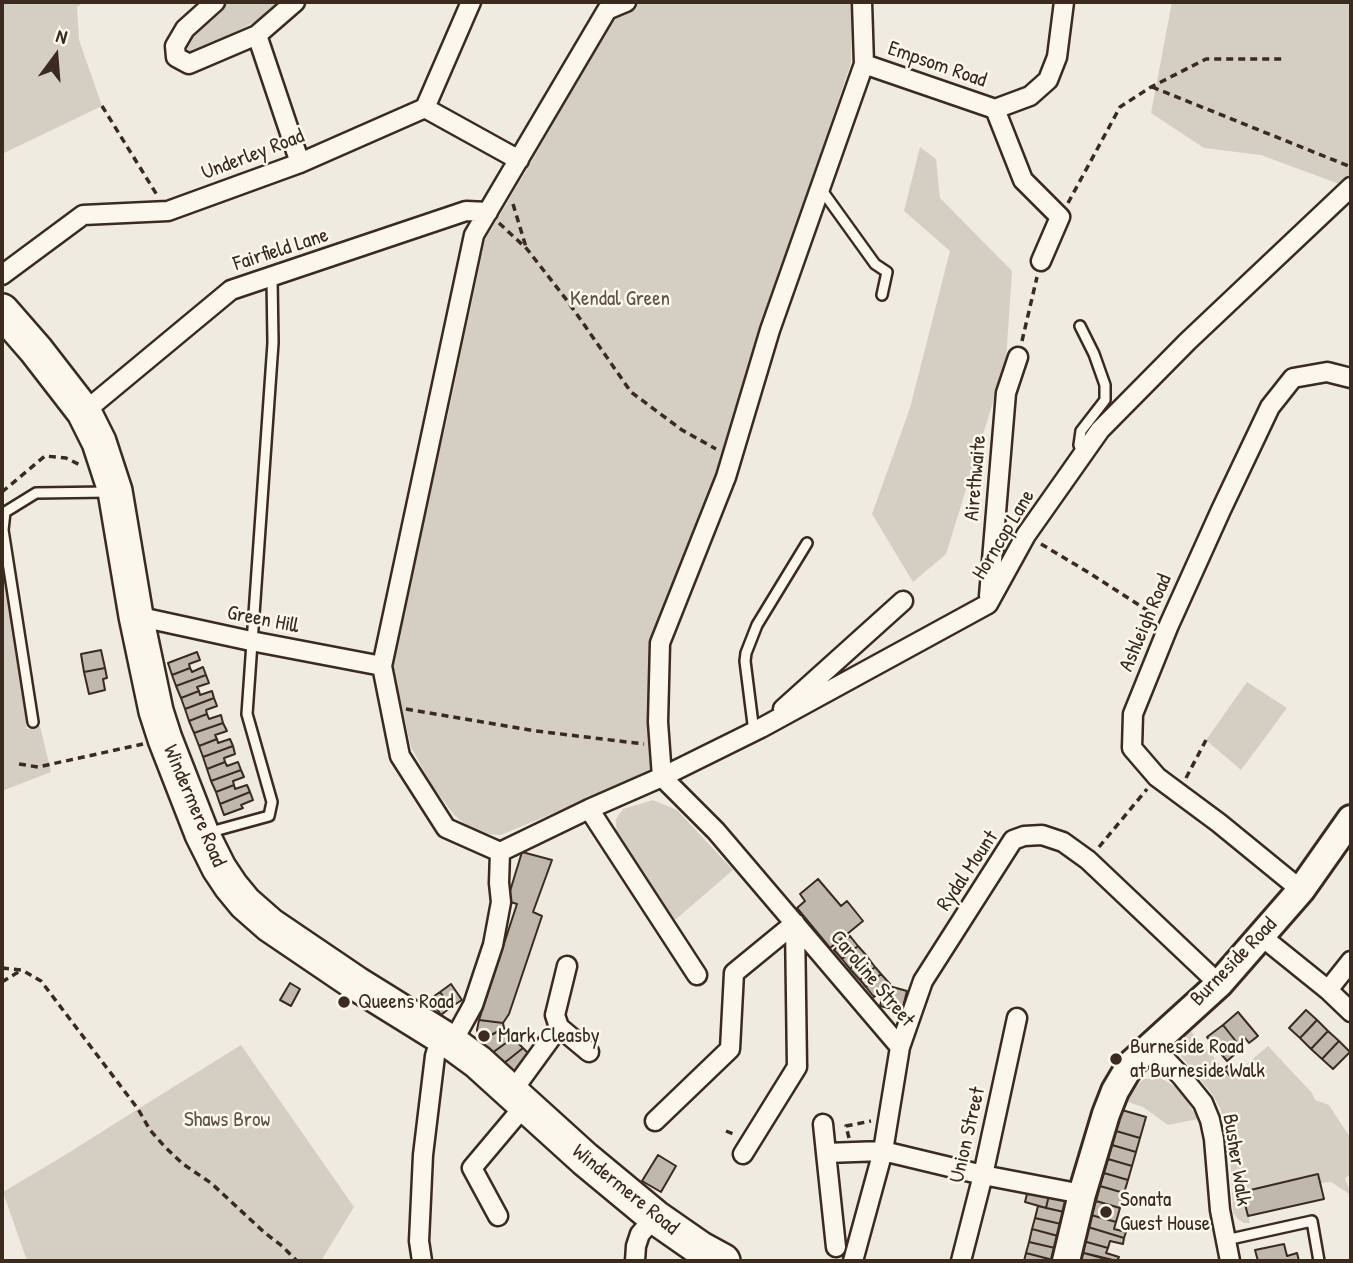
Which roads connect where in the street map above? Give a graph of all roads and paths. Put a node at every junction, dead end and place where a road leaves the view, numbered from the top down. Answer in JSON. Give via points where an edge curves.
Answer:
{"nodes":[{"id":1,"x":215,"y":2,"type":"edge"},
{"id":2,"x":295,"y":2,"type":"edge"},
{"id":3,"x":471,"y":2,"type":"edge"},
{"id":4,"x":626,"y":2,"type":"edge"},
{"id":5,"x":862,"y":2,"type":"edge"},
{"id":6,"x":1064,"y":2,"type":"edge"},
{"id":7,"x":601,"y":6,"type":"edge"},
{"id":8,"x":257,"y":35,"type":"junction"},
{"id":9,"x":1286,"y":59,"type":"dead end"},
{"id":10,"x":864,"y":64,"type":"junction"},
{"id":11,"x":1151,"y":87,"type":"junction"},
{"id":12,"x":102,"y":106,"type":"dead end"},
{"id":13,"x":425,"y":108,"type":"junction"},
{"id":14,"x":995,"y":109,"type":"junction"},
{"id":15,"x":519,"y":160,"type":"junction"},
{"id":16,"x":300,"y":163,"type":"junction"},
{"id":17,"x":1351,"y":167,"type":"edge"},
{"id":18,"x":506,"y":181,"type":"junction"},
{"id":19,"x":1351,"y":187,"type":"edge"},
{"id":20,"x":820,"y":188,"type":"junction"},
{"id":21,"x":168,"y":211,"type":"junction"},
{"id":22,"x":488,"y":212,"type":"junction"},
{"id":23,"x":1060,"y":217,"type":"junction"},
{"id":24,"x":527,"y":249,"type":"junction"},
{"id":25,"x":1041,"y":261,"type":"joint"},
{"id":26,"x":2,"y":275,"type":"edge"},
{"id":27,"x":272,"y":278,"type":"junction"},
{"id":28,"x":882,"y":295,"type":"dead end"},
{"id":29,"x":2,"y":311,"type":"edge"},
{"id":30,"x":1080,"y":326,"type":"dead end"},
{"id":31,"x":1018,"y":357,"type":"joint"},
{"id":32,"x":1351,"y":378,"type":"edge"},
{"id":33,"x":84,"y":412,"type":"junction"},
{"id":34,"x":716,"y":449,"type":"dead end"},
{"id":35,"x":1083,"y":455,"type":"junction"},
{"id":36,"x":111,"y":480,"type":"junction"},
{"id":37,"x":2,"y":492,"type":"edge"},
{"id":38,"x":3,"y":513,"type":"edge"},
{"id":39,"x":1026,"y":535,"type":"junction"},
{"id":40,"x":807,"y":542,"type":"dead end"},
{"id":41,"x":903,"y":601,"type":"dead end"},
{"id":42,"x":988,"y":604,"type":"junction"},
{"id":43,"x":136,"y":616,"type":"junction"},
{"id":44,"x":1169,"y":625,"type":"junction"},
{"id":45,"x":251,"y":641,"type":"junction"},
{"id":46,"x":382,"y":666,"type":"junction"},
{"id":47,"x":390,"y":707,"type":"junction"},
{"id":48,"x":33,"y":722,"type":"dead end"},
{"id":49,"x":758,"y":730,"type":"junction"},
{"id":50,"x":165,"y":739,"type":"junction"},
{"id":51,"x":1206,"y":740,"type":"dead end"},
{"id":52,"x":660,"y":746,"type":"junction"},
{"id":53,"x":19,"y":764,"type":"dead end"},
{"id":54,"x":662,"y":777,"type":"junction"},
{"id":55,"x":1157,"y":777,"type":"junction"},
{"id":56,"x":1179,"y":793,"type":"junction"},
{"id":57,"x":589,"y":809,"type":"junction"},
{"id":58,"x":1351,"y":819,"type":"edge"},
{"id":59,"x":202,"y":834,"type":"junction"},
{"id":60,"x":500,"y":852,"type":"junction"},
{"id":61,"x":1088,"y":860,"type":"junction"},
{"id":62,"x":1301,"y":890,"type":"junction"},
{"id":63,"x":795,"y":923,"type":"junction"},
{"id":64,"x":1261,"y":936,"type":"junction"},
{"id":65,"x":1351,"y":961,"type":"edge"},
{"id":66,"x":568,"y":966,"type":"dead end"},
{"id":67,"x":2,"y":968,"type":"edge"},
{"id":68,"x":22,"y":970,"type":"junction"},
{"id":69,"x":697,"y":975,"type":"dead end"},
{"id":70,"x":2,"y":982,"type":"edge"},
{"id":71,"x":1219,"y":984,"type":"junction"},
{"id":72,"x":1328,"y":990,"type":"junction"},
{"id":73,"x":1351,"y":1012,"type":"edge"},
{"id":74,"x":1017,"y":1018,"type":"dead end"},
{"id":75,"x":559,"y":1027,"type":"junction"},
{"id":76,"x":446,"y":1040,"type":"junction"},
{"id":77,"x":1151,"y":1044,"type":"junction"},
{"id":78,"x":900,"y":1047,"type":"junction"},
{"id":79,"x":589,"y":1052,"type":"dead end"},
{"id":80,"x":518,"y":1099,"type":"junction"},
{"id":81,"x":874,"y":1120,"type":"dead end"},
{"id":82,"x":655,"y":1121,"type":"dead end"},
{"id":83,"x":823,"y":1124,"type":"dead end"},
{"id":84,"x":883,"y":1151,"type":"junction"},
{"id":85,"x":853,"y":1152,"type":"junction"},
{"id":86,"x":826,"y":1153,"type":"junction"},
{"id":87,"x":743,"y":1154,"type":"dead end"},
{"id":88,"x":983,"y":1175,"type":"junction"},
{"id":89,"x":1082,"y":1194,"type":"junction"},
{"id":90,"x":498,"y":1216,"type":"dead end"},
{"id":91,"x":655,"y":1217,"type":"junction"},
{"id":92,"x":1226,"y":1240,"type":"junction"},
{"id":93,"x":836,"y":1247,"type":"dead end"},
{"id":94,"x":633,"y":1256,"type":"edge"},
{"id":95,"x":296,"y":1261,"type":"edge"},
{"id":96,"x":422,"y":1261,"type":"edge"},
{"id":97,"x":723,"y":1261,"type":"edge"},
{"id":98,"x":853,"y":1261,"type":"edge"},
{"id":99,"x":961,"y":1261,"type":"edge"},
{"id":100,"x":1066,"y":1261,"type":"edge"},
{"id":101,"x":1230,"y":1261,"type":"edge"},
{"id":102,"x":1320,"y":1261,"type":"edge"}],
"edges":[{"from":1,"to":8,"type":"street","via":[[185,29],[175,46],[176,57],[189,64]]},
{"from":2,"to":8,"type":"street"},
{"from":3,"to":13,"type":"street"},
{"from":4,"to":7,"type":"street"},
{"from":5,"to":10,"type":"street"},
{"from":6,"to":14,"type":"street","name":"Empsom Road","via":[[1057,57],[1048,80],[1030,96]]},
{"from":7,"to":15,"type":"street"},
{"from":8,"to":16,"type":"street"},
{"from":9,"to":11,"type":"path","via":[[1206,59]]},
{"from":10,"to":14,"type":"street","name":"Empsom Road"},
{"from":10,"to":20,"type":"street"},
{"from":11,"to":17,"type":"path"},
{"from":11,"to":23,"type":"path","via":[[1120,107]]},
{"from":12,"to":21,"type":"path"},
{"from":13,"to":15,"type":"street"},
{"from":13,"to":16,"type":"street","name":"Underley Road"},
{"from":14,"to":23,"type":"street","name":"Empsom Road","via":[[1023,180]]},
{"from":15,"to":18,"type":"street"},
{"from":16,"to":21,"type":"street","name":"Underley Road"},
{"from":18,"to":22,"type":"street"},
{"from":18,"to":24,"type":"path"},
{"from":19,"to":35,"type":"street","name":"Horncop Lane","via":[[1188,341],[1100,430]]},
{"from":20,"to":28,"type":"lane","via":[[874,264],[887,272]]},
{"from":20,"to":52,"type":"street","via":[[770,330],[726,477],[660,643]]},
{"from":21,"to":26,"type":"street","name":"Underley Road","via":[[83,215]]},
{"from":22,"to":24,"type":"path"},
{"from":22,"to":27,"type":"street","name":"Fairfield Lane","via":[[466,211]]},
{"from":22,"to":46,"type":"street","via":[[474,235]]},
{"from":23,"to":25,"type":"street"},
{"from":24,"to":34,"type":"path","via":[[631,392]]},
{"from":25,"to":31,"type":"path"},
{"from":27,"to":33,"type":"street","name":"Fairfield Lane","via":[[231,290]]},
{"from":27,"to":45,"type":"lane","via":[[273,343]]},
{"from":29,"to":33,"type":"highway","name":"Windermere Road"},
{"from":30,"to":35,"type":"lane","via":[[1105,385],[1105,400],[1081,431]]},
{"from":31,"to":42,"type":"street","name":"Airethwaite","via":[[1006,393]]},
{"from":32,"to":44,"type":"street","name":"Ashleigh Road","via":[[1327,372],[1293,378],[1270,407]]},
{"from":33,"to":36,"type":"highway","name":"Windermere Road"},
{"from":35,"to":39,"type":"street","name":"Horncop Lane"},
{"from":36,"to":37,"type":"path","via":[[66,458],[45,456]]},
{"from":36,"to":38,"type":"lane","via":[[36,493]]},
{"from":36,"to":43,"type":"highway","name":"Windermere Road"},
{"from":38,"to":48,"type":"lane"},
{"from":39,"to":42,"type":"street","name":"Horncop Lane"},
{"from":39,"to":44,"type":"path"},
{"from":40,"to":49,"type":"lane","via":[[757,625],[746,653]]},
{"from":41,"to":49,"type":"street"},
{"from":42,"to":49,"type":"street","name":"Horncop Lane"},
{"from":43,"to":45,"type":"street","name":"Green Hill"},
{"from":43,"to":50,"type":"highway","name":"Windermere Road"},
{"from":44,"to":55,"type":"street","name":"Ashleigh Road","via":[[1133,715],[1132,748]]},
{"from":45,"to":46,"type":"street","name":"Green Hill"},
{"from":45,"to":59,"type":"lane","via":[[247,714],[271,802],[269,816]]},
{"from":46,"to":47,"type":"street"},
{"from":47,"to":52,"type":"path"},
{"from":47,"to":60,"type":"street","via":[[400,756],[446,828]]},
{"from":49,"to":54,"type":"street","name":"Horncop Lane"},
{"from":50,"to":53,"type":"path","via":[[38,767]]},
{"from":50,"to":59,"type":"highway","name":"Windermere Road"},
{"from":51,"to":56,"type":"path"},
{"from":52,"to":54,"type":"street"},
{"from":54,"to":57,"type":"street","name":"Horncop Lane"},
{"from":54,"to":63,"type":"street","name":"Caroline Street","via":[[716,831]]},
{"from":55,"to":56,"type":"street","name":"Ashleigh Road"},
{"from":55,"to":61,"type":"path"},
{"from":56,"to":62,"type":"street","name":"Ashleigh Road"},
{"from":57,"to":60,"type":"street","name":"Horncop Lane"},
{"from":57,"to":69,"type":"street"},
{"from":58,"to":62,"type":"street","name":"Burneside Road"},
{"from":59,"to":76,"type":"highway","name":"Windermere Road","via":[[231,887],[270,925]]},
{"from":60,"to":76,"type":"street","via":[[501,902],[493,945],[473,1004]]},
{"from":61,"to":71,"type":"street","name":"Rydal Mount"},
{"from":61,"to":78,"type":"street","name":"Rydal Mount","via":[[1063,842],[1042,835],[1013,840],[923,982]]},
{"from":62,"to":64,"type":"street","name":"Burneside Road"},
{"from":63,"to":78,"type":"street","name":"Caroline Street"},
{"from":63,"to":82,"type":"street","via":[[734,973],[730,1049]]},
{"from":63,"to":87,"type":"street","via":[[797,1067]]},
{"from":64,"to":71,"type":"street","name":"Burneside Road"},
{"from":64,"to":72,"type":"street"},
{"from":65,"to":72,"type":"street"},
{"from":66,"to":75,"type":"street","via":[[555,1015]]},
{"from":67,"to":68,"type":"path"},
{"from":68,"to":70,"type":"path"},
{"from":68,"to":95,"type":"path","via":[[41,981],[165,1147]]},
{"from":71,"to":77,"type":"street","name":"Burneside Road"},
{"from":72,"to":73,"type":"street"},
{"from":74,"to":88,"type":"street","name":"Union Street"},
{"from":75,"to":79,"type":"street"},
{"from":75,"to":80,"type":"street"},
{"from":76,"to":80,"type":"highway","name":"Windermere Road"},
{"from":76,"to":96,"type":"street","via":[[435,1056],[423,1155]]},
{"from":77,"to":89,"type":"street","name":"Burneside Road","via":[[1131,1064],[1115,1091]]},
{"from":77,"to":92,"type":"street","name":"Busher Walk","via":[[1203,1103],[1210,1119]]},
{"from":78,"to":84,"type":"street","name":"Caroline Street"},
{"from":80,"to":90,"type":"street","via":[[472,1168]]},
{"from":80,"to":91,"type":"highway","name":"Windermere Road"},
{"from":81,"to":85,"type":"path","via":[[846,1126]]},
{"from":83,"to":86,"type":"street"},
{"from":84,"to":85,"type":"street"},
{"from":84,"to":88,"type":"street"},
{"from":84,"to":98,"type":"street","name":"Caroline Street"},
{"from":85,"to":86,"type":"street"},
{"from":86,"to":93,"type":"street"},
{"from":88,"to":89,"type":"street"},
{"from":88,"to":99,"type":"street","name":"Union Street"},
{"from":89,"to":100,"type":"street","name":"Burneside Road"},
{"from":91,"to":94,"type":"street","via":[[640,1234]]},
{"from":91,"to":97,"type":"highway","name":"Windermere Road"},
{"from":92,"to":101,"type":"street","name":"Busher Walk"},
{"from":92,"to":102,"type":"lane","via":[[1312,1221]]}]}
